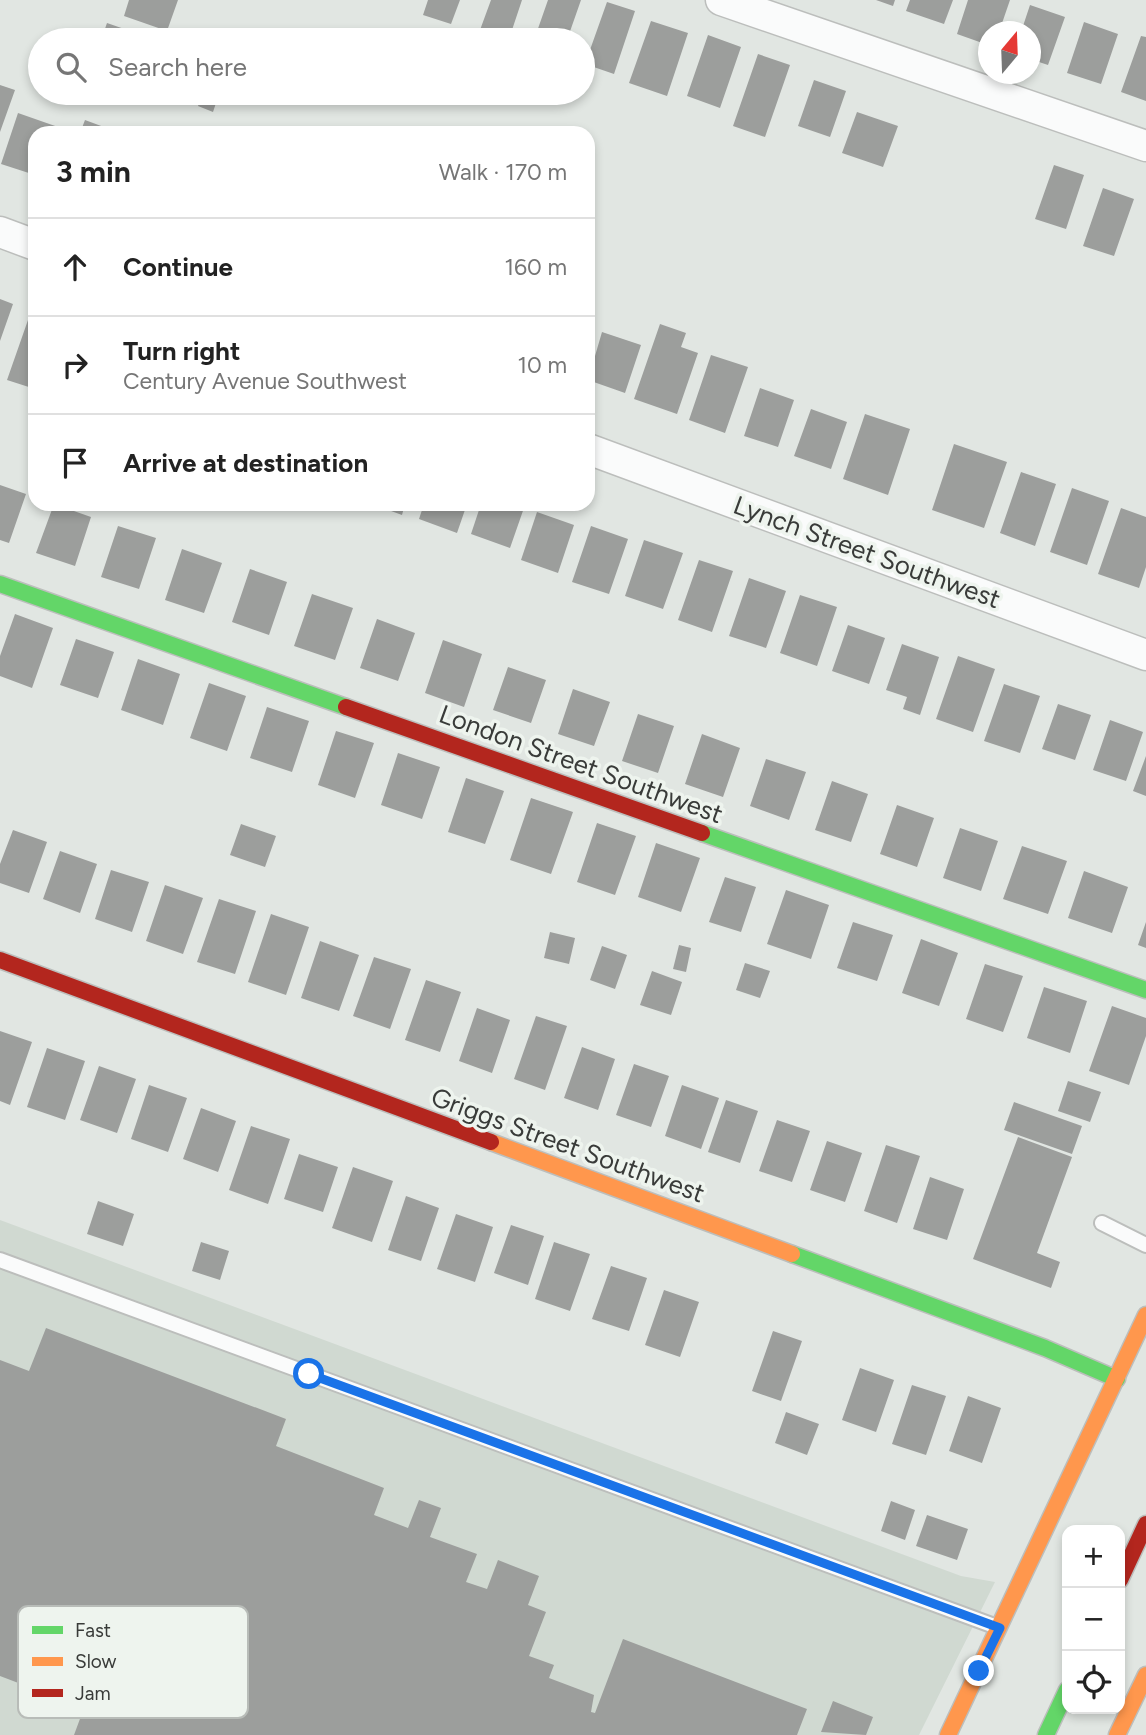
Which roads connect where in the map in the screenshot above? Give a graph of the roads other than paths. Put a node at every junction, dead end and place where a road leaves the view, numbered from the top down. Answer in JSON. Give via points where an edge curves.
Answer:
{"nodes":[{"id":1,"x":721,"y":0,"type":"edge"},
{"id":2,"x":1146,"y":146,"type":"edge"},
{"id":3,"x":0,"y":232,"type":"edge"},
{"id":4,"x":28,"y":242,"type":"edge"},
{"id":5,"x":595,"y":452,"type":"edge"},
{"id":6,"x":0,"y":584,"type":"edge"},
{"id":7,"x":1146,"y":655,"type":"edge"},
{"id":8,"x":0,"y":961,"type":"edge"},
{"id":9,"x":1146,"y":990,"type":"edge"},
{"id":10,"x":1102,"y":1223,"type":"dead end"},
{"id":11,"x":1146,"y":1245,"type":"edge"},
{"id":12,"x":0,"y":1259,"type":"edge"},
{"id":13,"x":1146,"y":1315,"type":"edge"},
{"id":14,"x":1116,"y":1379,"type":"junction"},
{"id":15,"x":1146,"y":1524,"type":"edge"},
{"id":16,"x":1125,"y":1569,"type":"edge"},
{"id":17,"x":1000,"y":1628,"type":"junction"},
{"id":18,"x":1146,"y":1675,"type":"edge"},
{"id":19,"x":1062,"y":1701,"type":"edge"},
{"id":20,"x":948,"y":1735,"type":"edge"},
{"id":21,"x":1046,"y":1735,"type":"edge"},
{"id":22,"x":1117,"y":1735,"type":"edge"}],
"edges":[{"from":1,"to":2,"type":"street"},
{"from":3,"to":4,"type":"street"},
{"from":5,"to":7,"type":"street","name":"Lynch Street Southwest"},
{"from":6,"to":9,"type":"main road","name":"London Street Southwest"},
{"from":8,"to":14,"type":"main road","name":"Griggs Street Southwest","via":[[1045,1348]]},
{"from":10,"to":11,"type":"lane"},
{"from":12,"to":17,"type":"lane"},
{"from":13,"to":14,"type":"main road"},
{"from":14,"to":17,"type":"main road"},
{"from":15,"to":16,"type":"main road"},
{"from":17,"to":20,"type":"main road"},
{"from":18,"to":22,"type":"main road"},
{"from":19,"to":21,"type":"main road"}]}
